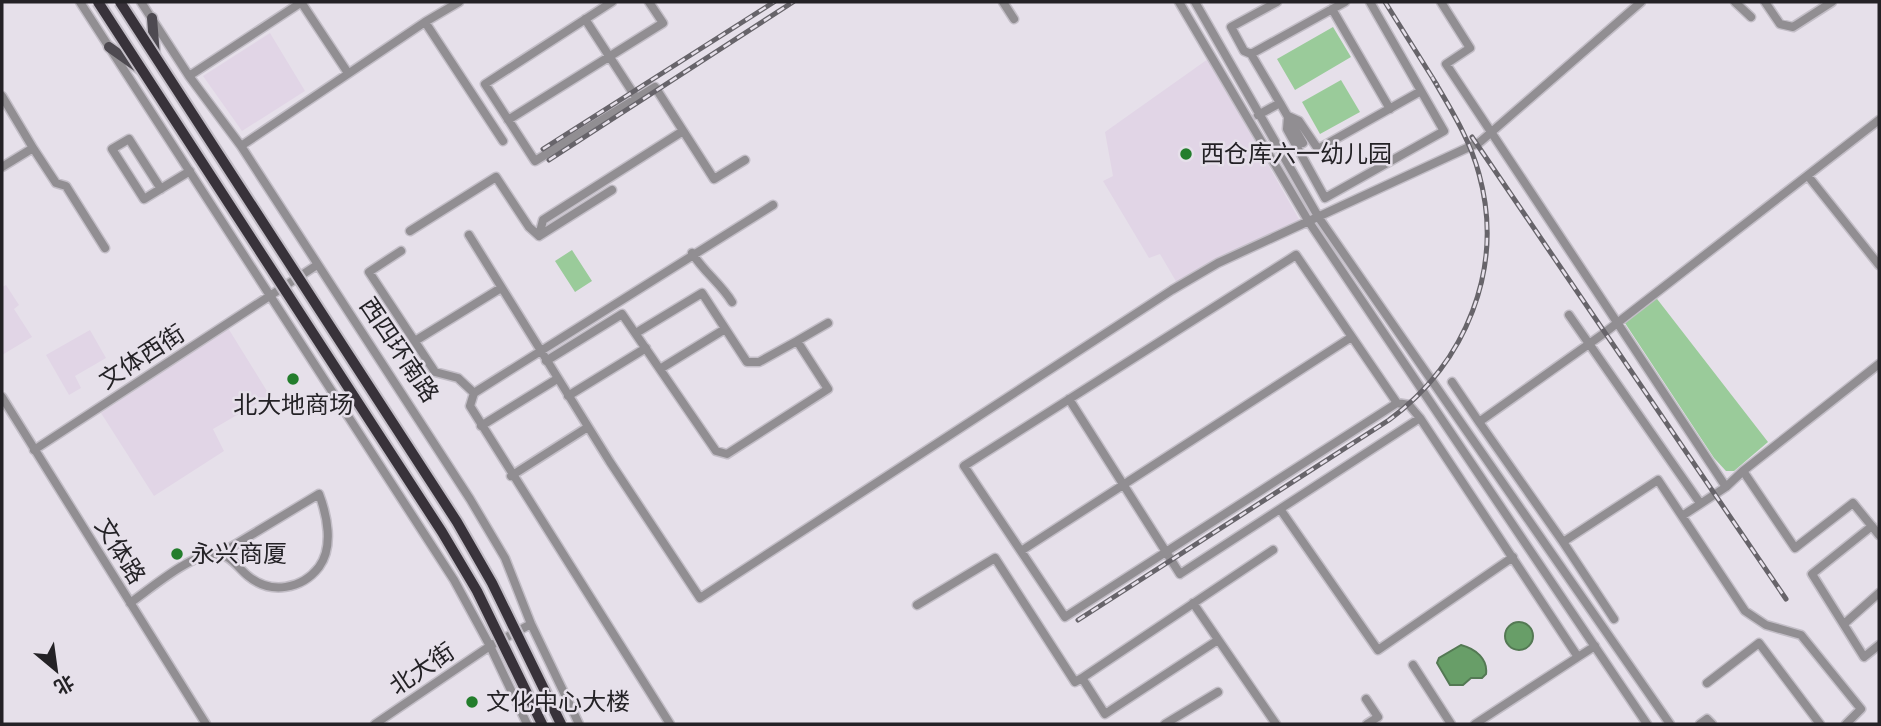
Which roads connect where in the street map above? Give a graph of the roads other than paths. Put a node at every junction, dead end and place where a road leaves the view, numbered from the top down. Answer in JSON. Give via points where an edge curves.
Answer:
{"nodes":[{"id":1,"x":80,"y":2,"type":"edge"},
{"id":2,"x":98,"y":2,"type":"edge"},
{"id":3,"x":120,"y":2,"type":"edge"},
{"id":4,"x":141,"y":2,"type":"edge"},
{"id":5,"x":302,"y":2,"type":"edge"},
{"id":6,"x":459,"y":2,"type":"edge"},
{"id":7,"x":612,"y":2,"type":"edge"},
{"id":8,"x":649,"y":2,"type":"edge"},
{"id":9,"x":1003,"y":2,"type":"edge"},
{"id":10,"x":1179,"y":2,"type":"edge"},
{"id":11,"x":1195,"y":2,"type":"edge"},
{"id":12,"x":1278,"y":2,"type":"edge"},
{"id":13,"x":1345,"y":2,"type":"edge"},
{"id":14,"x":1370,"y":2,"type":"edge"},
{"id":15,"x":1441,"y":2,"type":"edge"},
{"id":16,"x":1641,"y":2,"type":"edge"},
{"id":17,"x":1735,"y":2,"type":"edge"},
{"id":18,"x":1765,"y":2,"type":"edge"},
{"id":19,"x":1832,"y":2,"type":"edge"},
{"id":20,"x":1332,"y":9,"type":"junction"},
{"id":21,"x":1751,"y":17,"type":"dead end"},
{"id":22,"x":152,"y":19,"type":"junction"},
{"id":23,"x":585,"y":19,"type":"junction"},
{"id":24,"x":1014,"y":19,"type":"dead end"},
{"id":25,"x":425,"y":23,"type":"junction"},
{"id":26,"x":109,"y":47,"type":"junction"},
{"id":27,"x":1251,"y":54,"type":"junction"},
{"id":28,"x":610,"y":56,"type":"junction"},
{"id":29,"x":348,"y":73,"type":"junction"},
{"id":30,"x":189,"y":76,"type":"junction"},
{"id":31,"x":1421,"y":91,"type":"junction"},
{"id":32,"x":2,"y":96,"type":"edge"},
{"id":33,"x":637,"y":99,"type":"junction"},
{"id":34,"x":1280,"y":103,"type":"junction"},
{"id":35,"x":1390,"y":109,"type":"junction"},
{"id":36,"x":1260,"y":114,"type":"junction"},
{"id":37,"x":1288,"y":116,"type":"junction"},
{"id":38,"x":508,"y":120,"type":"junction"},
{"id":39,"x":1249,"y":120,"type":"junction"},
{"id":40,"x":1879,"y":120,"type":"edge"},
{"id":41,"x":683,"y":131,"type":"junction"},
{"id":42,"x":1492,"y":134,"type":"junction"},
{"id":43,"x":503,"y":141,"type":"dead end"},
{"id":44,"x":1303,"y":143,"type":"dead end"},
{"id":45,"x":241,"y":146,"type":"junction"},
{"id":46,"x":33,"y":148,"type":"junction"},
{"id":47,"x":746,"y":160,"type":"dead end"},
{"id":48,"x":2,"y":167,"type":"edge"},
{"id":49,"x":190,"y":172,"type":"junction"},
{"id":50,"x":1808,"y":176,"type":"junction"},
{"id":51,"x":161,"y":189,"type":"junction"},
{"id":52,"x":612,"y":190,"type":"dead end"},
{"id":53,"x":773,"y":205,"type":"dead end"},
{"id":54,"x":1319,"y":218,"type":"junction"},
{"id":55,"x":1309,"y":222,"type":"junction"},
{"id":56,"x":410,"y":231,"type":"dead end"},
{"id":57,"x":468,"y":235,"type":"dead end"},
{"id":58,"x":539,"y":236,"type":"junction"},
{"id":59,"x":105,"y":248,"type":"dead end"},
{"id":60,"x":401,"y":251,"type":"dead end"},
{"id":61,"x":692,"y":253,"type":"junction"},
{"id":62,"x":317,"y":265,"type":"junction"},
{"id":63,"x":1879,"y":265,"type":"edge"},
{"id":64,"x":299,"y":278,"type":"junction"},
{"id":65,"x":283,"y":288,"type":"junction"},
{"id":66,"x":501,"y":288,"type":"junction"},
{"id":67,"x":271,"y":296,"type":"junction"},
{"id":68,"x":732,"y":302,"type":"dead end"},
{"id":69,"x":1569,"y":314,"type":"dead end"},
{"id":70,"x":828,"y":323,"type":"dead end"},
{"id":71,"x":1617,"y":323,"type":"junction"},
{"id":72,"x":725,"y":329,"type":"junction"},
{"id":73,"x":636,"y":333,"type":"junction"},
{"id":74,"x":1350,"y":338,"type":"junction"},
{"id":75,"x":415,"y":341,"type":"junction"},
{"id":76,"x":797,"y":341,"type":"junction"},
{"id":77,"x":1590,"y":344,"type":"junction"},
{"id":78,"x":646,"y":348,"type":"junction"},
{"id":79,"x":539,"y":350,"type":"junction"},
{"id":80,"x":546,"y":361,"type":"junction"},
{"id":81,"x":1879,"y":364,"type":"edge"},
{"id":82,"x":660,"y":369,"type":"junction"},
{"id":83,"x":558,"y":379,"type":"junction"},
{"id":84,"x":1452,"y":383,"type":"dead end"},
{"id":85,"x":474,"y":393,"type":"junction"},
{"id":86,"x":568,"y":396,"type":"junction"},
{"id":87,"x":2,"y":397,"type":"edge"},
{"id":88,"x":1069,"y":399,"type":"junction"},
{"id":89,"x":1397,"y":403,"type":"junction"},
{"id":90,"x":1420,"y":418,"type":"junction"},
{"id":91,"x":1479,"y":422,"type":"junction"},
{"id":92,"x":481,"y":426,"type":"junction"},
{"id":93,"x":588,"y":427,"type":"junction"},
{"id":94,"x":34,"y":450,"type":"junction"},
{"id":95,"x":1742,"y":471,"type":"junction"},
{"id":96,"x":511,"y":476,"type":"junction"},
{"id":97,"x":1124,"y":485,"type":"junction"},
{"id":98,"x":1726,"y":486,"type":"junction"},
{"id":99,"x":438,"y":491,"type":"junction"},
{"id":100,"x":1700,"y":503,"type":"junction"},
{"id":101,"x":1280,"y":509,"type":"junction"},
{"id":102,"x":451,"y":512,"type":"joint"},
{"id":103,"x":1682,"y":516,"type":"junction"},
{"id":104,"x":1872,"y":526,"type":"junction"},
{"id":105,"x":442,"y":532,"type":"junction"},
{"id":106,"x":1879,"y":535,"type":"edge"},
{"id":107,"x":1563,"y":542,"type":"junction"},
{"id":108,"x":1273,"y":550,"type":"dead end"},
{"id":109,"x":1021,"y":551,"type":"junction"},
{"id":110,"x":475,"y":553,"type":"junction"},
{"id":111,"x":1166,"y":553,"type":"junction"},
{"id":112,"x":218,"y":555,"type":"junction"},
{"id":113,"x":456,"y":556,"type":"joint"},
{"id":114,"x":1513,"y":557,"type":"junction"},
{"id":115,"x":470,"y":579,"type":"junction"},
{"id":116,"x":1879,"y":593,"type":"edge"},
{"id":117,"x":130,"y":603,"type":"junction"},
{"id":118,"x":1194,"y":603,"type":"junction"},
{"id":119,"x":917,"y":605,"type":"dead end"},
{"id":120,"x":1614,"y":619,"type":"dead end"},
{"id":121,"x":531,"y":624,"type":"junction"},
{"id":122,"x":1844,"y":624,"type":"junction"},
{"id":123,"x":517,"y":631,"type":"junction"},
{"id":124,"x":500,"y":639,"type":"junction"},
{"id":125,"x":1218,"y":640,"type":"junction"},
{"id":126,"x":1879,"y":645,"type":"edge"},
{"id":127,"x":490,"y":646,"type":"junction"},
{"id":128,"x":1595,"y":646,"type":"junction"},
{"id":129,"x":1578,"y":657,"type":"junction"},
{"id":130,"x":1413,"y":665,"type":"dead end"},
{"id":131,"x":1082,"y":678,"type":"junction"},
{"id":132,"x":1707,"y":682,"type":"dead end"},
{"id":133,"x":1218,"y":692,"type":"dead end"},
{"id":134,"x":1366,"y":699,"type":"dead end"},
{"id":135,"x":206,"y":724,"type":"edge"},
{"id":136,"x":375,"y":724,"type":"edge"},
{"id":137,"x":527,"y":724,"type":"edge"},
{"id":138,"x":541,"y":724,"type":"edge"},
{"id":139,"x":561,"y":724,"type":"edge"},
{"id":140,"x":579,"y":724,"type":"edge"},
{"id":141,"x":670,"y":724,"type":"edge"},
{"id":142,"x":1165,"y":724,"type":"edge"},
{"id":143,"x":1276,"y":724,"type":"edge"},
{"id":144,"x":1367,"y":724,"type":"edge"},
{"id":145,"x":1451,"y":724,"type":"edge"},
{"id":146,"x":1475,"y":724,"type":"edge"},
{"id":147,"x":1647,"y":724,"type":"edge"},
{"id":148,"x":1670,"y":724,"type":"edge"},
{"id":149,"x":1700,"y":724,"type":"edge"},
{"id":150,"x":1712,"y":724,"type":"edge"},
{"id":151,"x":1820,"y":724,"type":"edge"},
{"id":152,"x":1846,"y":724,"type":"edge"}],
"edges":[{"from":1,"to":26,"type":"street"},
{"from":2,"to":105,"type":"highway","bridge":true},
{"from":3,"to":99,"type":"highway","name":"西四环南路","bridge":true},
{"from":4,"to":22,"type":"street","name":"西四环南路"},
{"from":5,"to":29,"type":"street"},
{"from":5,"to":30,"type":"street"},
{"from":6,"to":25,"type":"street"},
{"from":7,"to":23,"type":"street"},
{"from":8,"to":28,"type":"street","via":[[663,23]]},
{"from":9,"to":24,"type":"street"},
{"from":10,"to":39,"type":"street"},
{"from":11,"to":36,"type":"street"},
{"from":12,"to":27,"type":"street","via":[[1231,27],[1244,51]]},
{"from":13,"to":20,"type":"street"},
{"from":14,"to":31,"type":"street"},
{"from":15,"to":42,"type":"street","via":[[1470,48],[1446,64]]},
{"from":16,"to":42,"type":"street"},
{"from":17,"to":21,"type":"street"},
{"from":18,"to":19,"type":"street","via":[[1780,24],[1793,27]]},
{"from":20,"to":27,"type":"street"},
{"from":20,"to":35,"type":"street"},
{"from":22,"to":30,"type":"street","name":"西四环南路"},
{"from":22,"to":64,"type":"main road","name":"西四环南路","via":[[154,56]]},
{"from":23,"to":28,"type":"street"},
{"from":23,"to":38,"type":"street","via":[[485,84]]},
{"from":25,"to":29,"type":"street"},
{"from":25,"to":43,"type":"street"},
{"from":26,"to":49,"type":"street"},
{"from":26,"to":65,"type":"main road","via":[[138,66]]},
{"from":27,"to":34,"type":"street"},
{"from":28,"to":33,"type":"street"},
{"from":28,"to":38,"type":"street"},
{"from":29,"to":45,"type":"street"},
{"from":30,"to":45,"type":"street","name":"西四环南路"},
{"from":31,"to":35,"type":"street"},
{"from":31,"to":37,"type":"street","via":[[1444,131],[1325,198],[1287,129]]},
{"from":32,"to":46,"type":"street"},
{"from":33,"to":38,"type":"street","via":[[535,161]]},
{"from":33,"to":41,"type":"street","via":[[655,87]]},
{"from":34,"to":36,"type":"street"},
{"from":34,"to":37,"type":"street"},
{"from":35,"to":37,"type":"street","via":[[1318,149],[1299,121]]},
{"from":36,"to":39,"type":"street"},
{"from":36,"to":54,"type":"street"},
{"from":37,"to":44,"type":"street"},
{"from":39,"to":55,"type":"street"},
{"from":40,"to":50,"type":"street"},
{"from":41,"to":47,"type":"street","via":[[714,179]]},
{"from":41,"to":58,"type":"street","via":[[543,220]]},
{"from":42,"to":54,"type":"street"},
{"from":42,"to":71,"type":"street"},
{"from":45,"to":62,"type":"street","name":"西四环南路"},
{"from":46,"to":48,"type":"street"},
{"from":46,"to":59,"type":"street","via":[[56,183],[66,186]]},
{"from":49,"to":51,"type":"street"},
{"from":49,"to":67,"type":"street"},
{"from":50,"to":63,"type":"street"},
{"from":50,"to":71,"type":"street"},
{"from":51,"to":51,"type":"street","via":[[144,199],[112,149],[129,139]]},
{"from":52,"to":58,"type":"street"},
{"from":53,"to":61,"type":"street"},
{"from":54,"to":55,"type":"street"},
{"from":54,"to":148,"type":"street"},
{"from":55,"to":93,"type":"street","via":[[1218,263],[1172,290],[701,598]]},
{"from":55,"to":128,"type":"street"},
{"from":56,"to":58,"type":"street","via":[[496,177]]},
{"from":57,"to":66,"type":"street"},
{"from":60,"to":75,"type":"street","via":[[369,272]]},
{"from":61,"to":68,"type":"street"},
{"from":61,"to":79,"type":"street"},
{"from":62,"to":64,"type":"street","name":"文体西街"},
{"from":62,"to":121,"type":"street","name":"西四环南路","via":[[477,510],[505,558]]},
{"from":64,"to":65,"type":"street","name":"文体西街"},
{"from":64,"to":99,"type":"main road","name":"西四环南路"},
{"from":65,"to":67,"type":"street","name":"文体西街"},
{"from":65,"to":105,"type":"main road"},
{"from":66,"to":75,"type":"street"},
{"from":66,"to":79,"type":"street"},
{"from":67,"to":94,"type":"street","name":"文体西街"},
{"from":67,"to":127,"type":"street","via":[[454,580]]},
{"from":69,"to":77,"type":"street"},
{"from":70,"to":76,"type":"street"},
{"from":71,"to":77,"type":"street"},
{"from":71,"to":98,"type":"street"},
{"from":72,"to":73,"type":"street","via":[[702,293]]},
{"from":72,"to":76,"type":"street","via":[[747,362],[753,363]]},
{"from":72,"to":82,"type":"street"},
{"from":73,"to":78,"type":"street"},
{"from":73,"to":80,"type":"street","via":[[622,314]]},
{"from":74,"to":88,"type":"street","via":[[1296,255]]},
{"from":74,"to":89,"type":"street"},
{"from":74,"to":97,"type":"street"},
{"from":75,"to":85,"type":"street","via":[[435,372],[458,378]]},
{"from":76,"to":82,"type":"street","via":[[828,389],[727,454],[716,451]]},
{"from":77,"to":91,"type":"street"},
{"from":77,"to":100,"type":"street"},
{"from":78,"to":82,"type":"street"},
{"from":78,"to":86,"type":"street"},
{"from":79,"to":80,"type":"street"},
{"from":79,"to":85,"type":"street"},
{"from":80,"to":83,"type":"street"},
{"from":81,"to":95,"type":"street"},
{"from":83,"to":86,"type":"street"},
{"from":83,"to":92,"type":"street"},
{"from":84,"to":91,"type":"street"},
{"from":85,"to":92,"type":"street","via":[[470,406]]},
{"from":86,"to":93,"type":"street"},
{"from":87,"to":94,"type":"street","name":"文体路"},
{"from":88,"to":97,"type":"street"},
{"from":88,"to":109,"type":"street","via":[[964,466]]},
{"from":89,"to":90,"type":"street","via":[[1409,405]]},
{"from":89,"to":111,"type":"street"},
{"from":90,"to":101,"type":"street"},
{"from":90,"to":114,"type":"street"},
{"from":91,"to":107,"type":"street"},
{"from":92,"to":96,"type":"street"},
{"from":93,"to":96,"type":"street"},
{"from":94,"to":117,"type":"street","name":"文体路"},
{"from":95,"to":98,"type":"street"},
{"from":95,"to":104,"type":"street","via":[[1795,548],[1853,503]]},
{"from":96,"to":141,"type":"street"},
{"from":97,"to":109,"type":"street"},
{"from":97,"to":111,"type":"street"},
{"from":98,"to":100,"type":"street"},
{"from":99,"to":102,"type":"highway","name":"西四环南路","bridge":true},
{"from":100,"to":103,"type":"street"},
{"from":101,"to":111,"type":"street","via":[[1180,574]]},
{"from":101,"to":114,"type":"street","via":[[1378,650]]},
{"from":102,"to":110,"type":"main road","name":"西四环南路"},
{"from":103,"to":107,"type":"street","via":[[1658,480]]},
{"from":103,"to":152,"type":"street","via":[[1745,611],[1766,625],[1801,635],[1861,709]]},
{"from":104,"to":106,"type":"street"},
{"from":104,"to":122,"type":"street","via":[[1812,573]]},
{"from":105,"to":113,"type":"highway","bridge":true},
{"from":107,"to":120,"type":"street"},
{"from":108,"to":118,"type":"street"},
{"from":109,"to":111,"type":"street","via":[[1065,617]]},
{"from":110,"to":123,"type":"main road","name":"西四环南路"},
{"from":110,"to":139,"type":"highway","name":"西四环南路","bridge":true},
{"from":112,"to":112,"type":"street","via":[[231,558],[248,576],[266,585],[294,586],[310,578],[327,546],[320,494]]},
{"from":112,"to":117,"type":"street","via":[[200,556]]},
{"from":113,"to":115,"type":"main road"},
{"from":114,"to":129,"type":"street"},
{"from":115,"to":124,"type":"main road"},
{"from":115,"to":138,"type":"highway","bridge":true},
{"from":116,"to":122,"type":"street"},
{"from":117,"to":135,"type":"street","name":"文体路"},
{"from":118,"to":125,"type":"street"},
{"from":118,"to":131,"type":"street"},
{"from":119,"to":131,"type":"street","via":[[995,558],[1075,682]]},
{"from":121,"to":123,"type":"street","name":"北大街"},
{"from":121,"to":140,"type":"street","name":"西四环南路"},
{"from":122,"to":126,"type":"street","via":[[1864,657]]},
{"from":123,"to":124,"type":"street","name":"北大街"},
{"from":123,"to":139,"type":"main road","name":"西四环南路"},
{"from":124,"to":127,"type":"street","name":"北大街"},
{"from":124,"to":138,"type":"main road"},
{"from":125,"to":131,"type":"street","via":[[1105,714]]},
{"from":125,"to":143,"type":"street"},
{"from":127,"to":136,"type":"street","name":"北大街"},
{"from":127,"to":137,"type":"street"},
{"from":128,"to":129,"type":"street"},
{"from":128,"to":147,"type":"street"},
{"from":129,"to":146,"type":"street"},
{"from":130,"to":145,"type":"street"},
{"from":132,"to":151,"type":"street","via":[[1759,643]]},
{"from":133,"to":142,"type":"street"},
{"from":134,"to":144,"type":"street","via":[[1378,717]]},
{"from":149,"to":150,"type":"street","via":[[1707,719]]}]}
